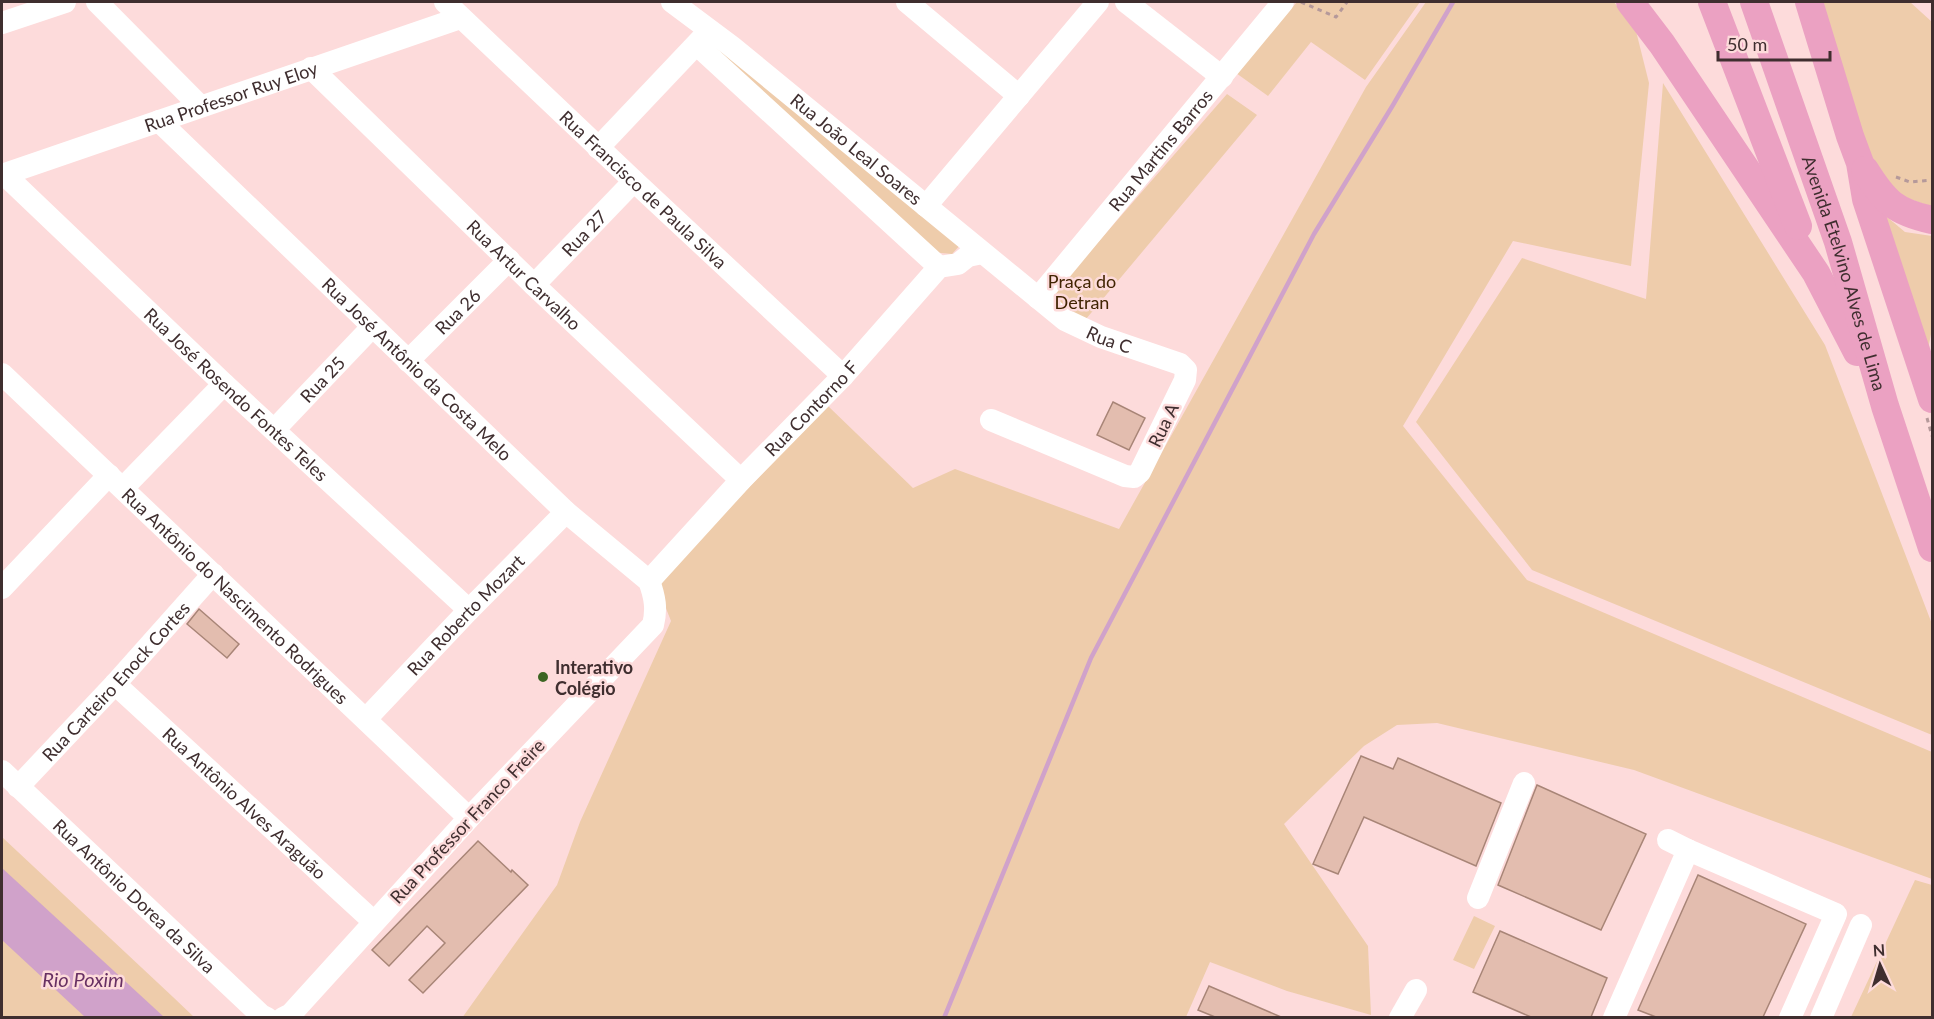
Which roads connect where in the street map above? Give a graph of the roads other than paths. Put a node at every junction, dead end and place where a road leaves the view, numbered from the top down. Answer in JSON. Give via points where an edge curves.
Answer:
{"nodes":[{"id":1,"x":65,"y":2,"type":"edge"},
{"id":2,"x":97,"y":2,"type":"edge"},
{"id":3,"x":672,"y":2,"type":"edge"},
{"id":4,"x":907,"y":2,"type":"edge"},
{"id":5,"x":1098,"y":2,"type":"edge"},
{"id":6,"x":1126,"y":2,"type":"edge"},
{"id":7,"x":1283,"y":2,"type":"edge"},
{"id":8,"x":1630,"y":2,"type":"edge"},
{"id":9,"x":1712,"y":2,"type":"edge"},
{"id":10,"x":1754,"y":2,"type":"edge"},
{"id":11,"x":1809,"y":2,"type":"edge"},
{"id":12,"x":452,"y":10,"type":"edge"},
{"id":13,"x":2,"y":22,"type":"edge"},
{"id":14,"x":703,"y":38,"type":"junction"},
{"id":15,"x":310,"y":68,"type":"junction"},
{"id":16,"x":1221,"y":77,"type":"junction"},
{"id":17,"x":1019,"y":96,"type":"junction"},
{"id":18,"x":200,"y":106,"type":"junction"},
{"id":19,"x":159,"y":121,"type":"junction"},
{"id":20,"x":598,"y":148,"type":"junction"},
{"id":21,"x":1860,"y":163,"type":"junction"},
{"id":22,"x":3,"y":175,"type":"edge"},
{"id":23,"x":634,"y":182,"type":"junction"},
{"id":24,"x":926,"y":206,"type":"junction"},
{"id":25,"x":1932,"y":220,"type":"edge"},
{"id":26,"x":982,"y":254,"type":"junction"},
{"id":27,"x":509,"y":260,"type":"junction"},
{"id":28,"x":939,"y":267,"type":"junction"},
{"id":29,"x":1816,"y":273,"type":"junction"},
{"id":30,"x":534,"y":285,"type":"junction"},
{"id":31,"x":1038,"y":298,"type":"junction"},
{"id":32,"x":372,"y":327,"type":"junction"},
{"id":33,"x":408,"y":361,"type":"junction"},
{"id":34,"x":1186,"y":370,"type":"joint"},
{"id":35,"x":2,"y":375,"type":"edge"},
{"id":36,"x":843,"y":376,"type":"junction"},
{"id":37,"x":224,"y":384,"type":"junction"},
{"id":38,"x":1932,"y":399,"type":"edge"},
{"id":39,"x":1885,"y":406,"type":"junction"},
{"id":40,"x":992,"y":420,"type":"dead end"},
{"id":41,"x":274,"y":430,"type":"junction"},
{"id":42,"x":741,"y":480,"type":"junction"},
{"id":43,"x":116,"y":482,"type":"junction"},
{"id":44,"x":566,"y":512,"type":"junction"},
{"id":45,"x":1932,"y":548,"type":"edge"},
{"id":46,"x":213,"y":574,"type":"junction"},
{"id":47,"x":649,"y":581,"type":"junction"},
{"id":48,"x":2,"y":588,"type":"edge"},
{"id":49,"x":469,"y":610,"type":"junction"},
{"id":50,"x":115,"y":684,"type":"junction"},
{"id":51,"x":366,"y":719,"type":"junction"},
{"id":52,"x":2,"y":771,"type":"edge"},
{"id":53,"x":1524,"y":783,"type":"dead end"},
{"id":54,"x":18,"y":787,"type":"junction"},
{"id":55,"x":469,"y":818,"type":"junction"},
{"id":56,"x":1668,"y":840,"type":"dead end"},
{"id":57,"x":1688,"y":850,"type":"junction"},
{"id":58,"x":1478,"y":898,"type":"dead end"},
{"id":59,"x":374,"y":922,"type":"junction"},
{"id":60,"x":1862,"y":925,"type":"dead end"},
{"id":61,"x":1416,"y":990,"type":"dead end"},
{"id":62,"x":267,"y":1017,"type":"edge"},
{"id":63,"x":283,"y":1017,"type":"edge"},
{"id":64,"x":1400,"y":1017,"type":"edge"},
{"id":65,"x":1614,"y":1017,"type":"edge"},
{"id":66,"x":1790,"y":1017,"type":"edge"},
{"id":67,"x":1821,"y":1017,"type":"edge"}],
"edges":[{"from":1,"to":13,"type":"street"},
{"from":2,"to":18,"type":"street"},
{"from":3,"to":14,"type":"street","name":"Rua João Leal Soares"},
{"from":4,"to":17,"type":"street"},
{"from":5,"to":17,"type":"street"},
{"from":6,"to":16,"type":"street"},
{"from":7,"to":16,"type":"street","name":"Rua Martins Barros"},
{"from":8,"to":29,"type":"main road"},
{"from":9,"to":29,"type":"main road"},
{"from":10,"to":39,"type":"main road","name":"Avenida Etelvino Alves de Lima","via":[[1838,242]]},
{"from":11,"to":21,"type":"main road"},
{"from":12,"to":15,"type":"street","name":"Rua Professor Ruy Eloy"},
{"from":12,"to":20,"type":"street","name":"Rua Francisco de Paula Silva"},
{"from":14,"to":20,"type":"street"},
{"from":14,"to":24,"type":"street","name":"Rua João Leal Soares","via":[[730,46]]},
{"from":14,"to":28,"type":"street","name":"Rua João Leal Soares"},
{"from":15,"to":18,"type":"street","name":"Rua Professor Ruy Eloy"},
{"from":15,"to":27,"type":"street","name":"Rua Artur Carvalho"},
{"from":16,"to":31,"type":"street","name":"Rua Martins Barros"},
{"from":17,"to":24,"type":"street"},
{"from":18,"to":19,"type":"street","name":"Rua Professor Ruy Eloy"},
{"from":19,"to":22,"type":"street","name":"Rua Professor Ruy Eloy"},
{"from":19,"to":32,"type":"street","name":"Rua José Antônio da Costa Melo"},
{"from":20,"to":23,"type":"street","name":"Rua Francisco de Paula Silva"},
{"from":21,"to":25,"type":"main road","via":[[1888,203]]},
{"from":21,"to":38,"type":"main road","via":[[1866,199]]},
{"from":22,"to":37,"type":"street","name":"Rua José Rosendo Fontes Teles"},
{"from":23,"to":30,"type":"street","name":"Rua 27"},
{"from":23,"to":36,"type":"street","name":"Rua Francisco de Paula Silva"},
{"from":24,"to":26,"type":"street","name":"Rua João Leal Soares"},
{"from":26,"to":28,"type":"street","name":"Rua Contorno F"},
{"from":26,"to":31,"type":"street","name":"Rua João Leal Soares"},
{"from":27,"to":30,"type":"street","name":"Rua Artur Carvalho"},
{"from":27,"to":33,"type":"street","name":"Rua 26"},
{"from":28,"to":36,"type":"street","name":"Rua Contorno F"},
{"from":29,"to":39,"type":"main road"},
{"from":30,"to":42,"type":"street","name":"Rua Artur Carvalho"},
{"from":31,"to":34,"type":"street","name":"Rua C","via":[[1082,329],[1180,364]]},
{"from":32,"to":33,"type":"street","name":"Rua José Antônio da Costa Melo"},
{"from":32,"to":41,"type":"street","name":"Rua 25"},
{"from":33,"to":44,"type":"street","name":"Rua José Antônio da Costa Melo"},
{"from":34,"to":40,"type":"street","name":"Rua A","via":[[1185,381],[1134,477]]},
{"from":35,"to":43,"type":"street","name":"Rua Antônio do Nascimento Rodrigues"},
{"from":36,"to":42,"type":"street","name":"Rua Contorno F"},
{"from":37,"to":41,"type":"street","name":"Rua José Rosendo Fontes Teles"},
{"from":37,"to":43,"type":"street"},
{"from":39,"to":45,"type":"main road","name":"Avenida Etelvino Alves de Lima"},
{"from":41,"to":49,"type":"street","name":"Rua José Rosendo Fontes Teles"},
{"from":42,"to":47,"type":"street","name":"Rua Contorno F"},
{"from":43,"to":46,"type":"street","name":"Rua Antônio do Nascimento Rodrigues"},
{"from":43,"to":48,"type":"street"},
{"from":44,"to":47,"type":"street","name":"Rua José Antônio da Costa Melo"},
{"from":44,"to":49,"type":"street","name":"Rua Roberto Mozart"},
{"from":46,"to":50,"type":"street","name":"Rua Carteiro Enock Cortes"},
{"from":46,"to":51,"type":"street","name":"Rua Antônio do Nascimento Rodrigues"},
{"from":47,"to":55,"type":"street","name":"Rua Professor Franco Freire","via":[[656,607],[653,625]]},
{"from":49,"to":51,"type":"street","name":"Rua Roberto Mozart"},
{"from":50,"to":54,"type":"street","name":"Rua Carteiro Enock Cortes"},
{"from":50,"to":59,"type":"street","name":"Rua Antônio Alves Araguão"},
{"from":51,"to":55,"type":"street","name":"Rua Antônio do Nascimento Rodrigues"},
{"from":52,"to":54,"type":"street","name":"Rua Antônio Dorea da Silva"},
{"from":53,"to":58,"type":"street"},
{"from":54,"to":62,"type":"street","name":"Rua Antônio Dorea da Silva"},
{"from":55,"to":59,"type":"street","name":"Rua Professor Franco Freire"},
{"from":56,"to":57,"type":"street"},
{"from":57,"to":65,"type":"street"},
{"from":57,"to":66,"type":"street","via":[[1836,914]]},
{"from":59,"to":63,"type":"street","name":"Rua Professor Franco Freire","via":[[291,1014]]},
{"from":60,"to":67,"type":"street"},
{"from":61,"to":64,"type":"street"}]}
